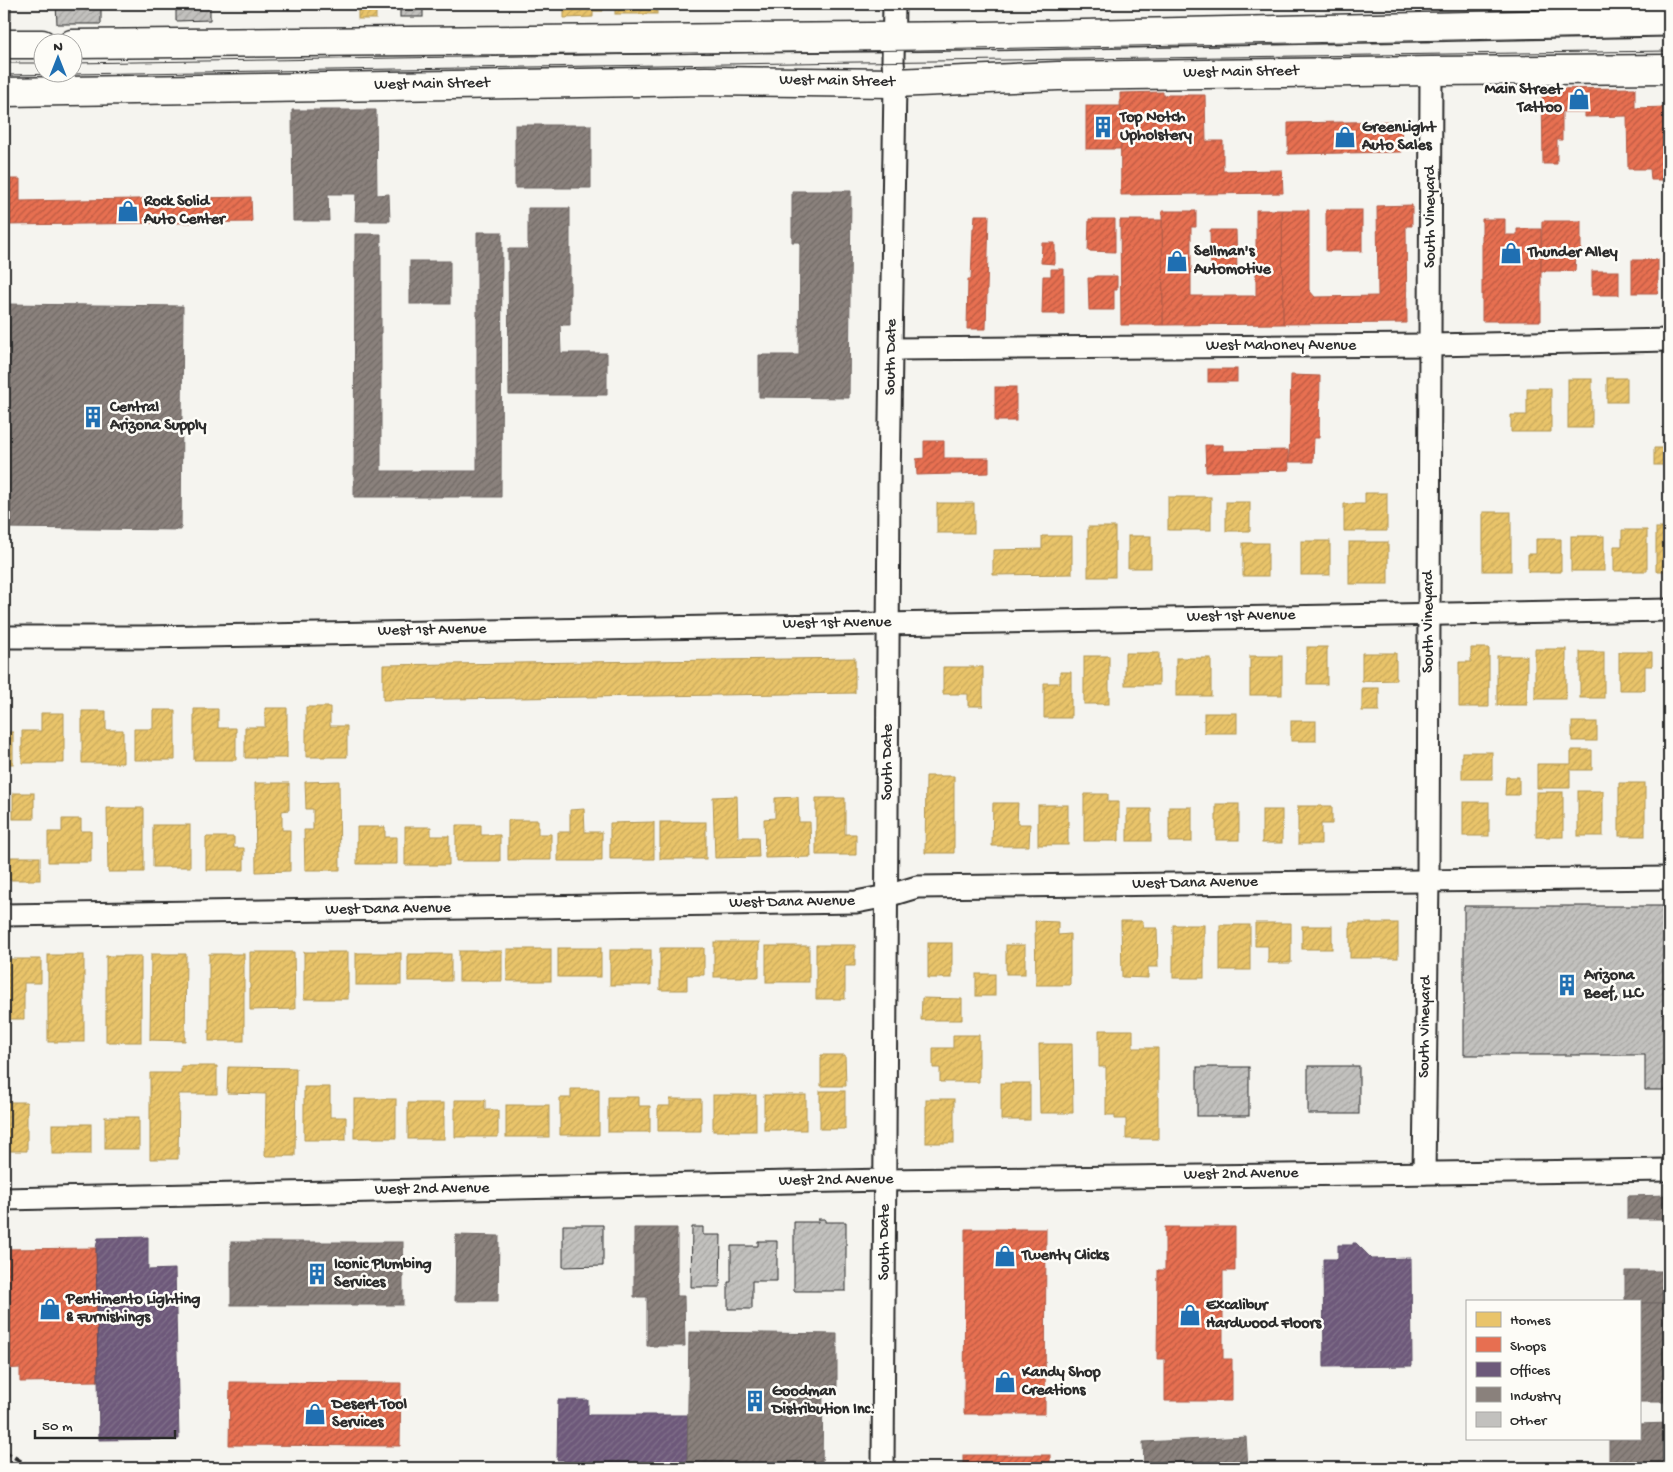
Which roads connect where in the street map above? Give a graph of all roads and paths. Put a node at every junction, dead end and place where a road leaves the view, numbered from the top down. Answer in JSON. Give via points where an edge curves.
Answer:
{"nodes":[{"id":1,"x":894,"y":4,"type":"edge"},
{"id":2,"x":1669,"y":22,"type":"edge"},
{"id":3,"x":4,"y":44,"type":"edge"},
{"id":4,"x":32,"y":44,"type":"edge"},
{"id":5,"x":82,"y":44,"type":"edge"},
{"id":6,"x":893,"y":46,"type":"junction"},
{"id":7,"x":1669,"y":69,"type":"edge"},
{"id":8,"x":1431,"y":70,"type":"junction"},
{"id":9,"x":895,"y":83,"type":"junction"},
{"id":10,"x":4,"y":92,"type":"edge"},
{"id":11,"x":1669,"y":340,"type":"edge"},
{"id":12,"x":1431,"y":345,"type":"junction"},
{"id":13,"x":892,"y":349,"type":"junction"},
{"id":14,"x":1669,"y":610,"type":"edge"},
{"id":15,"x":1429,"y":614,"type":"junction"},
{"id":16,"x":889,"y":623,"type":"junction"},
{"id":17,"x":4,"y":636,"type":"edge"},
{"id":18,"x":1669,"y":878,"type":"edge"},
{"id":19,"x":1428,"y":880,"type":"junction"},
{"id":20,"x":887,"y":896,"type":"junction"},
{"id":21,"x":4,"y":915,"type":"edge"},
{"id":22,"x":1669,"y":1170,"type":"edge"},
{"id":23,"x":1424,"y":1173,"type":"junction"},
{"id":24,"x":885,"y":1180,"type":"junction"},
{"id":25,"x":4,"y":1199,"type":"edge"},
{"id":26,"x":884,"y":1468,"type":"edge"}],
"edges":[{"from":1,"to":6,"type":"street","name":"South Date"},
{"from":2,"to":6,"type":"main road","via":[[1187,32]]},
{"from":3,"to":4,"type":"main road"},
{"from":5,"to":6,"type":"main road","via":[[714,39]]},
{"from":6,"to":9,"type":"street","name":"South Date"},
{"from":7,"to":8,"type":"main road","name":"West Main Street"},
{"from":8,"to":9,"type":"main road","name":"West Main Street","via":[[1058,76]]},
{"from":8,"to":12,"type":"street","name":"South Vineyard"},
{"from":9,"to":10,"type":"main road","name":"West Main Street","via":[[706,81]]},
{"from":9,"to":13,"type":"street","name":"South Date"},
{"from":11,"to":12,"type":"street","name":"West Mahoney Avenue"},
{"from":12,"to":13,"type":"street","name":"West Mahoney Avenue"},
{"from":12,"to":15,"type":"street","name":"South Vineyard"},
{"from":13,"to":16,"type":"street","name":"South Date"},
{"from":14,"to":15,"type":"street","name":"West 1st Avenue"},
{"from":15,"to":16,"type":"street","name":"West 1st Avenue"},
{"from":15,"to":19,"type":"street","name":"South Vineyard"},
{"from":16,"to":17,"type":"street","name":"West 1st Avenue"},
{"from":16,"to":20,"type":"street","name":"South Date"},
{"from":18,"to":19,"type":"street","name":"West Dana Avenue"},
{"from":19,"to":20,"type":"street","name":"West Dana Avenue","via":[[917,887]]},
{"from":19,"to":23,"type":"street","name":"South Vineyard"},
{"from":20,"to":21,"type":"street","name":"West Dana Avenue","via":[[856,902]]},
{"from":20,"to":24,"type":"street","name":"South Date"},
{"from":22,"to":23,"type":"street","name":"West 2nd Avenue"},
{"from":23,"to":24,"type":"street","name":"West 2nd Avenue"},
{"from":24,"to":25,"type":"street","name":"West 2nd Avenue"},
{"from":24,"to":26,"type":"street","name":"South Date"}]}
